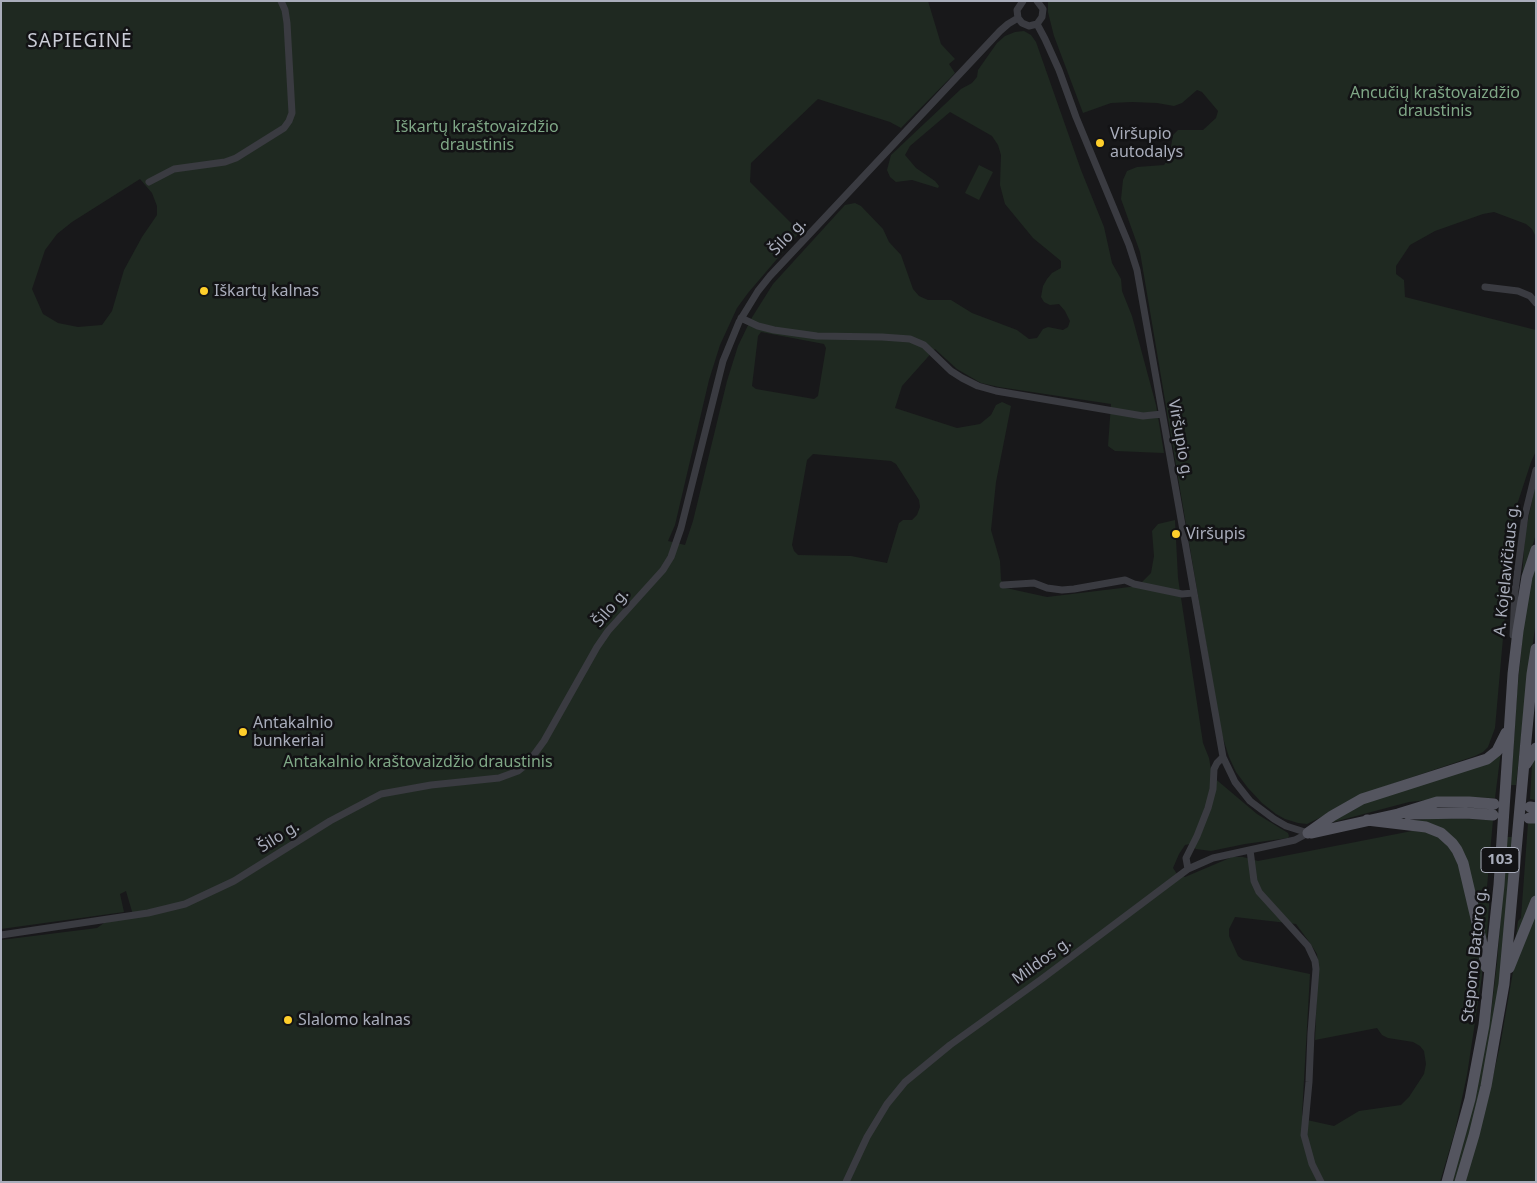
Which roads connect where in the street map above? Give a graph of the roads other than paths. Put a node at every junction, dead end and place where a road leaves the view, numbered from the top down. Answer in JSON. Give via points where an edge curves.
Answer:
{"nodes":[{"id":1,"x":280,"y":1,"type":"edge"},
{"id":2,"x":1023,"y":1,"type":"edge"},
{"id":3,"x":1037,"y":1,"type":"edge"},
{"id":4,"x":1018,"y":18,"type":"junction"},
{"id":5,"x":1036,"y":24,"type":"junction"},
{"id":6,"x":149,"y":182,"type":"dead end"},
{"id":7,"x":1486,"y":287,"type":"dead end"},
{"id":8,"x":1536,"y":303,"type":"edge"},
{"id":9,"x":741,"y":318,"type":"junction"},
{"id":10,"x":1162,"y":414,"type":"junction"},
{"id":11,"x":1536,"y":470,"type":"edge"},
{"id":12,"x":1536,"y":550,"type":"edge"},
{"id":13,"x":1003,"y":585,"type":"dead end"},
{"id":14,"x":1193,"y":593,"type":"junction"},
{"id":15,"x":1536,"y":649,"type":"edge"},
{"id":16,"x":1513,"y":674,"type":"junction"},
{"id":17,"x":1532,"y":674,"type":"junction"},
{"id":18,"x":1536,"y":694,"type":"edge"},
{"id":19,"x":1510,"y":722,"type":"junction"},
{"id":20,"x":1536,"y":748,"type":"edge"},
{"id":21,"x":1223,"y":757,"type":"junction"},
{"id":22,"x":1523,"y":775,"type":"junction"},
{"id":23,"x":1494,"y":809,"type":"dead end"},
{"id":24,"x":1366,"y":820,"type":"junction"},
{"id":25,"x":1308,"y":833,"type":"junction"},
{"id":26,"x":1250,"y":850,"type":"junction"},
{"id":27,"x":1188,"y":869,"type":"junction"},
{"id":28,"x":1536,"y":901,"type":"edge"},
{"id":29,"x":1,"y":935,"type":"edge"},
{"id":30,"x":1504,"y":984,"type":"junction"},
{"id":31,"x":1488,"y":998,"type":"junction"},
{"id":32,"x":846,"y":1182,"type":"edge"},
{"id":33,"x":1321,"y":1182,"type":"edge"},
{"id":34,"x":1447,"y":1182,"type":"edge"},
{"id":35,"x":1460,"y":1182,"type":"edge"}],
"edges":[{"from":1,"to":6,"type":"street","via":[[287,23],[292,113],[284,128],[236,158],[174,169]]},
{"from":2,"to":4,"type":"street","via":[[1017,10]]},
{"from":3,"to":5,"type":"street","via":[[1043,13]]},
{"from":4,"to":5,"type":"street","via":[[1026,25]]},
{"from":4,"to":9,"type":"street","name":"Šilo g.","via":[[1000,31],[770,276]]},
{"from":5,"to":10,"type":"street","name":"Viršupio g.","via":[[1059,70],[1133,257]]},
{"from":7,"to":8,"type":"street","via":[[1518,291]]},
{"from":9,"to":10,"type":"street","via":[[774,330],[817,336],[910,339],[924,345],[951,371],[978,386],[1143,416]]},
{"from":9,"to":29,"type":"street","name":"Šilo g.","via":[[724,361],[681,528],[670,558],[608,631],[528,763],[518,771],[499,778],[381,794],[330,821],[234,881],[185,904]]},
{"from":10,"to":14,"type":"street","name":"Viršupio g."},
{"from":11,"to":16,"type":"street","name":"A. Kojelavičiaus g.","via":[[1521,540],[1513,626]]},
{"from":12,"to":16,"type":"main road","name":"Stepono Batoro g.","number":"103","via":[[1522,602]]},
{"from":13,"to":14,"type":"street","via":[[1034,583],[1062,590],[1125,580],[1182,594]]},
{"from":14,"to":21,"type":"street","name":"Viršupio g."},
{"from":15,"to":17,"type":"main road","name":"Stepono Batoro g.","number":"103"},
{"from":16,"to":19,"type":"main road","name":"Stepono Batoro g.","number":"103"},
{"from":17,"to":18,"type":"main road"},
{"from":17,"to":22,"type":"main road","name":"Stepono Batoro g.","number":"103"},
{"from":19,"to":25,"type":"main road","via":[[1502,744],[1487,759],[1362,799]]},
{"from":19,"to":31,"type":"main road","name":"Stepono Batoro g.","number":"103"},
{"from":20,"to":22,"type":"main road"},
{"from":21,"to":25,"type":"street","name":"Viršupio g.","via":[[1235,782],[1250,801],[1286,826]]},
{"from":21,"to":27,"type":"street","via":[[1214,769],[1208,808],[1186,858]]},
{"from":22,"to":30,"type":"main road","name":"Stepono Batoro g.","number":"103"},
{"from":23,"to":24,"type":"main road","via":[[1469,802],[1437,802]]},
{"from":24,"to":25,"type":"main road"},
{"from":24,"to":31,"type":"main road","via":[[1426,827],[1441,833],[1457,850],[1483,948]]},
{"from":25,"to":26,"type":"street","name":"Mildos g.","via":[[1295,840]]},
{"from":26,"to":27,"type":"street","name":"Mildos g.","via":[[1213,858]]},
{"from":26,"to":33,"type":"street","via":[[1254,881],[1259,892],[1308,946],[1315,960],[1304,1135]]},
{"from":27,"to":32,"type":"street","name":"Mildos g.","via":[[950,1045],[905,1082],[881,1113]]},
{"from":28,"to":30,"type":"main road"},
{"from":30,"to":35,"type":"main road","name":"Stepono Batoro g.","number":"103","via":[[1486,1086]]},
{"from":31,"to":34,"type":"main road","name":"Stepono Batoro g.","number":"103","via":[[1470,1099]]}]}
